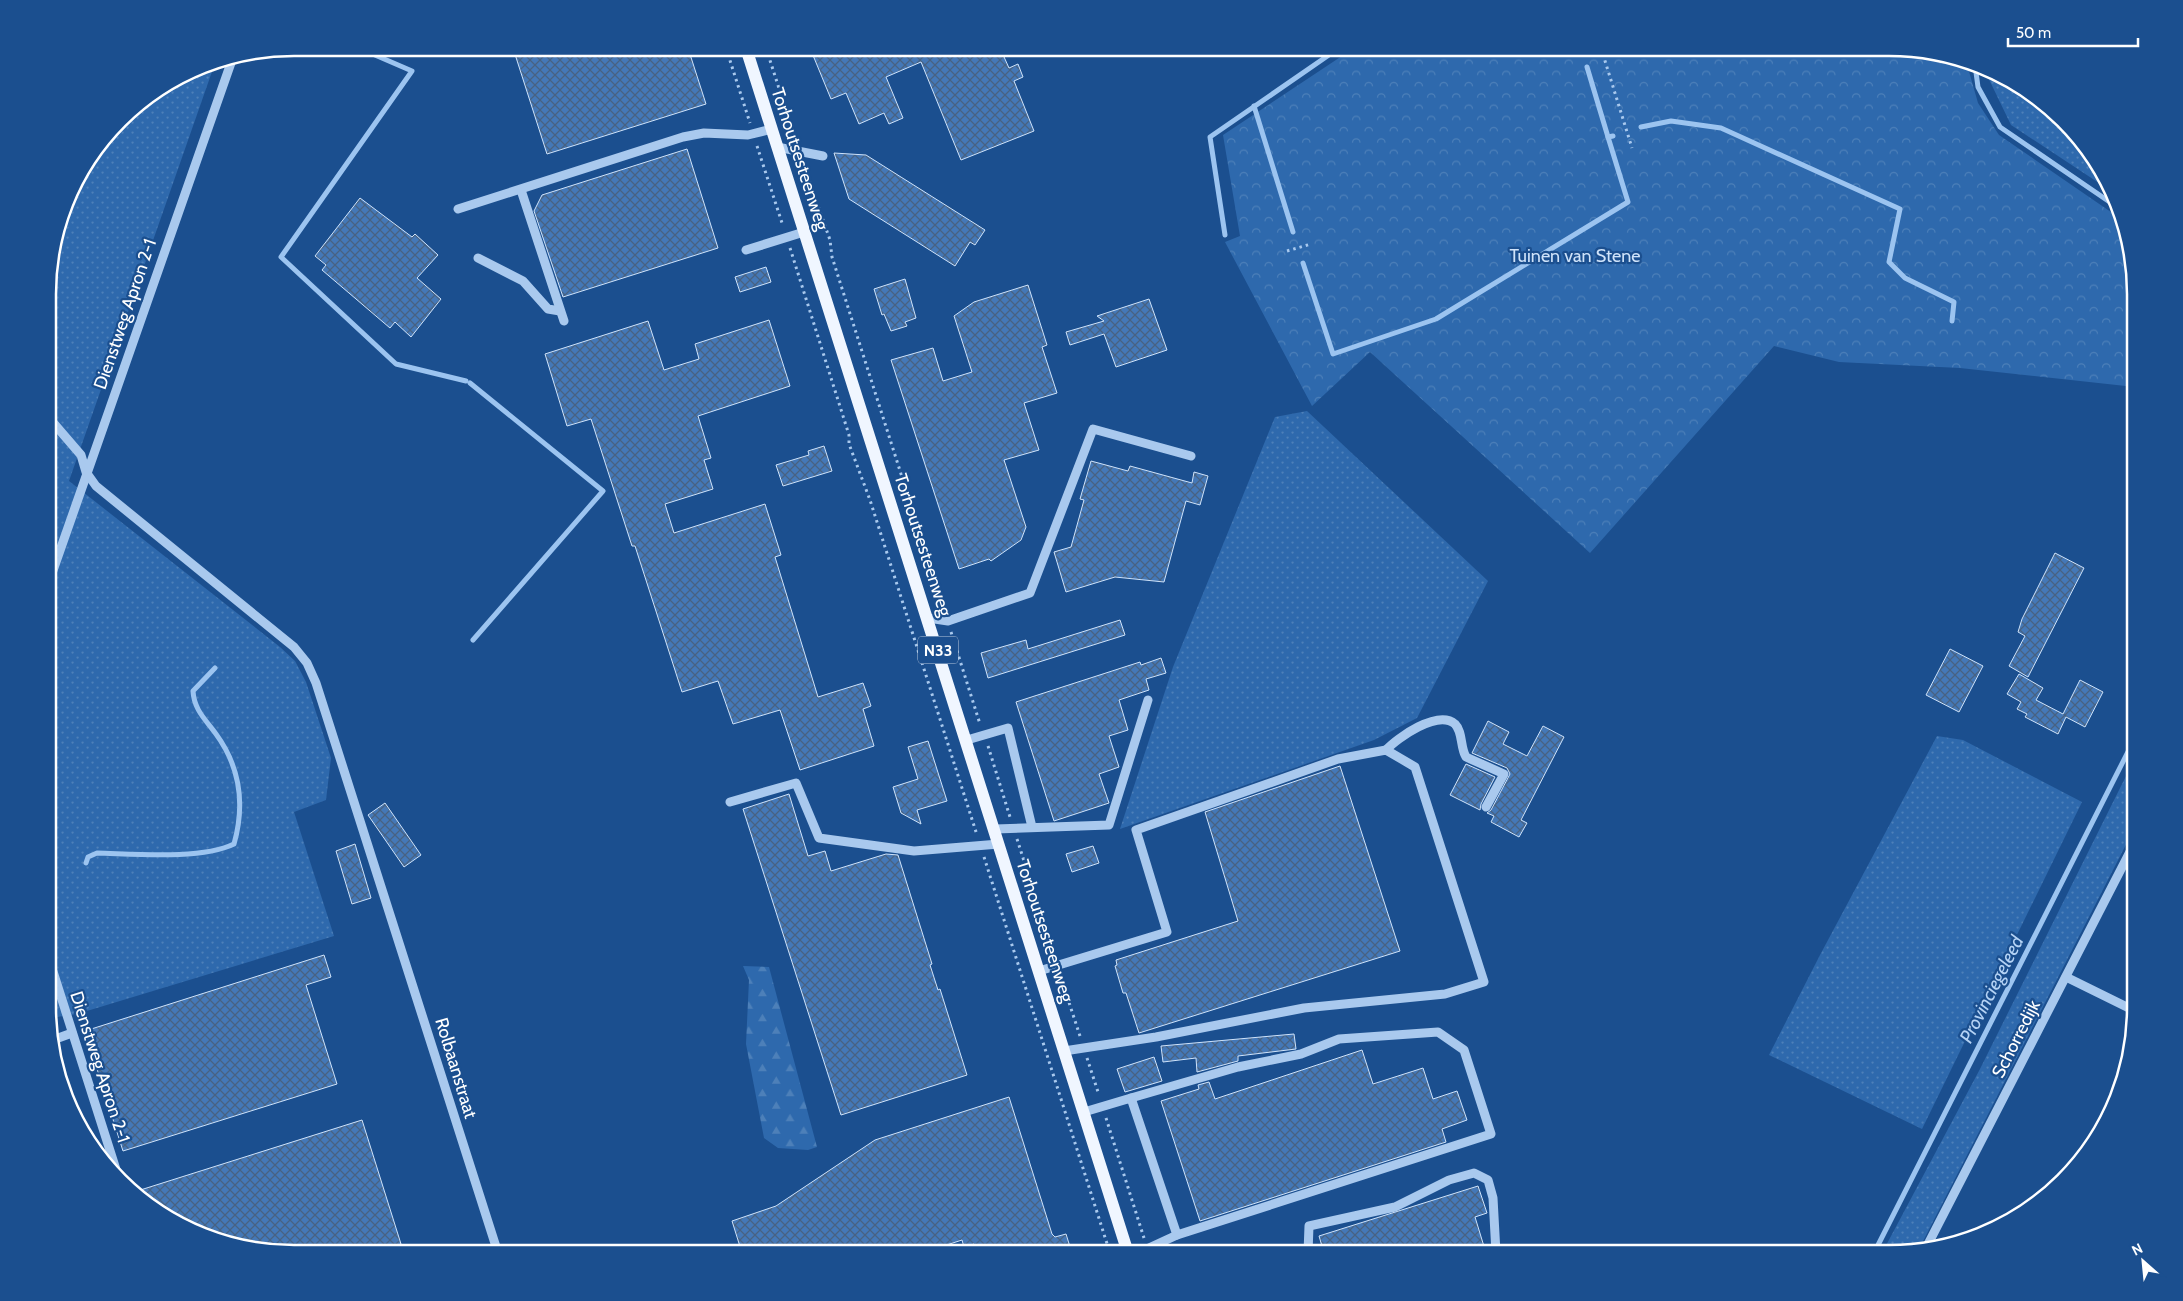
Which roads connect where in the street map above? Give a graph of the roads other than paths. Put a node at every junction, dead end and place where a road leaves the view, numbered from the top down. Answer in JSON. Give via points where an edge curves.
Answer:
{"nodes":[{"id":1,"x":749,"y":56,"type":"edge"},
{"id":2,"x":230,"y":65,"type":"edge"},
{"id":3,"x":772,"y":129,"type":"junction"},
{"id":4,"x":777,"y":147,"type":"junction"},
{"id":5,"x":823,"y":156,"type":"dead end"},
{"id":6,"x":521,"y":190,"type":"junction"},
{"id":7,"x":458,"y":209,"type":"dead end"},
{"id":8,"x":804,"y":232,"type":"junction"},
{"id":9,"x":746,"y":250,"type":"dead end"},
{"id":10,"x":478,"y":258,"type":"dead end"},
{"id":11,"x":560,"y":311,"type":"junction"},
{"id":12,"x":564,"y":321,"type":"dead end"},
{"id":13,"x":56,"y":426,"type":"edge"},
{"id":14,"x":1192,"y":456,"type":"dead end"},
{"id":15,"x":86,"y":472,"type":"junction"},
{"id":16,"x":56,"y":561,"type":"edge"},
{"id":17,"x":928,"y":618,"type":"junction"},
{"id":18,"x":1148,"y":700,"type":"dead end"},
{"id":19,"x":967,"y":740,"type":"junction"},
{"id":20,"x":1386,"y":750,"type":"junction"},
{"id":21,"x":730,"y":802,"type":"dead end"},
{"id":22,"x":1486,"y":807,"type":"dead end"},
{"id":23,"x":1032,"y":827,"type":"junction"},
{"id":24,"x":995,"y":829,"type":"junction"},
{"id":25,"x":999,"y":844,"type":"junction"},
{"id":26,"x":2127,"y":858,"type":"edge"},
{"id":27,"x":1039,"y":971,"type":"junction"},
{"id":28,"x":2066,"y":977,"type":"junction"},
{"id":29,"x":56,"y":981,"type":"edge"},
{"id":30,"x":2127,"y":1007,"type":"edge"},
{"id":31,"x":72,"y":1033,"type":"junction"},
{"id":32,"x":58,"y":1038,"type":"edge"},
{"id":33,"x":1064,"y":1051,"type":"junction"},
{"id":34,"x":1131,"y":1098,"type":"junction"},
{"id":35,"x":1084,"y":1112,"type":"junction"},
{"id":36,"x":114,"y":1162,"type":"edge"},
{"id":37,"x":1177,"y":1235,"type":"junction"},
{"id":38,"x":1930,"y":1241,"type":"edge"},
{"id":39,"x":495,"y":1245,"type":"edge"},
{"id":40,"x":1126,"y":1245,"type":"edge"},
{"id":41,"x":1156,"y":1245,"type":"edge"},
{"id":42,"x":1308,"y":1245,"type":"edge"},
{"id":43,"x":1496,"y":1245,"type":"edge"}],
"edges":[{"from":1,"to":3,"type":"main road","name":"Torhoutsesteenweg","number":"N33"},
{"from":2,"to":15,"type":"street","name":"Dienstweg Apron 2-1"},
{"from":3,"to":4,"type":"main road","name":"Torhoutsesteenweg","number":"N33"},
{"from":3,"to":6,"type":"street","via":[[753,134],[704,133],[683,137]]},
{"from":4,"to":5,"type":"street"},
{"from":4,"to":8,"type":"main road","name":"Torhoutsesteenweg","number":"N33"},
{"from":6,"to":7,"type":"street"},
{"from":6,"to":11,"type":"street"},
{"from":8,"to":9,"type":"street"},
{"from":8,"to":17,"type":"main road","name":"Torhoutsesteenweg","number":"N33"},
{"from":10,"to":11,"type":"street","via":[[524,282],[548,309]]},
{"from":11,"to":12,"type":"street"},
{"from":13,"to":15,"type":"street","name":"Rolbaanstraat","via":[[81,455]]},
{"from":14,"to":17,"type":"street","via":[[1093,429],[1030,593],[948,621]]},
{"from":15,"to":16,"type":"street","name":"Dienstweg Apron 2-1"},
{"from":15,"to":39,"type":"street","name":"Rolbaanstraat","via":[[96,486],[294,647],[307,663],[319,691]]},
{"from":17,"to":19,"type":"main road","name":"Torhoutsesteenweg","number":"N33"},
{"from":18,"to":23,"type":"street","via":[[1109,825]]},
{"from":19,"to":23,"type":"street","via":[[1008,728]]},
{"from":19,"to":24,"type":"main road","name":"Torhoutsesteenweg","number":"N33"},
{"from":20,"to":22,"type":"street","via":[[1396,740],[1423,725],[1447,720],[1454,723],[1466,757],[1504,774]]},
{"from":20,"to":27,"type":"street","via":[[1338,759],[1136,830],[1167,932]]},
{"from":20,"to":33,"type":"street","via":[[1415,767],[1484,982],[1445,994],[1304,1008]]},
{"from":21,"to":25,"type":"street","via":[[796,783],[819,838],[914,851]]},
{"from":23,"to":24,"type":"street"},
{"from":24,"to":25,"type":"main road","name":"Torhoutsesteenweg","number":"N33"},
{"from":25,"to":27,"type":"main road","name":"Torhoutsesteenweg","number":"N33"},
{"from":26,"to":28,"type":"street","name":"Schorredijk"},
{"from":27,"to":33,"type":"main road","name":"Torhoutsesteenweg","number":"N33"},
{"from":28,"to":30,"type":"street"},
{"from":28,"to":38,"type":"street","name":"Schorredijk"},
{"from":29,"to":31,"type":"street","name":"Dienstweg Apron 2-1"},
{"from":31,"to":32,"type":"street"},
{"from":31,"to":36,"type":"street","name":"Dienstweg Apron 2-1"},
{"from":33,"to":35,"type":"main road","name":"Torhoutsesteenweg","number":"N33"},
{"from":34,"to":35,"type":"street"},
{"from":34,"to":37,"type":"street"},
{"from":34,"to":37,"type":"street","via":[[1238,1067],[1301,1054],[1339,1039],[1438,1032],[1464,1050],[1491,1134]]},
{"from":35,"to":40,"type":"main road","name":"Torhoutsesteenweg","number":"N33"},
{"from":37,"to":41,"type":"street"},
{"from":42,"to":43,"type":"street","via":[[1309,1226],[1395,1207],[1449,1180],[1474,1173],[1488,1180],[1493,1198]]}]}
